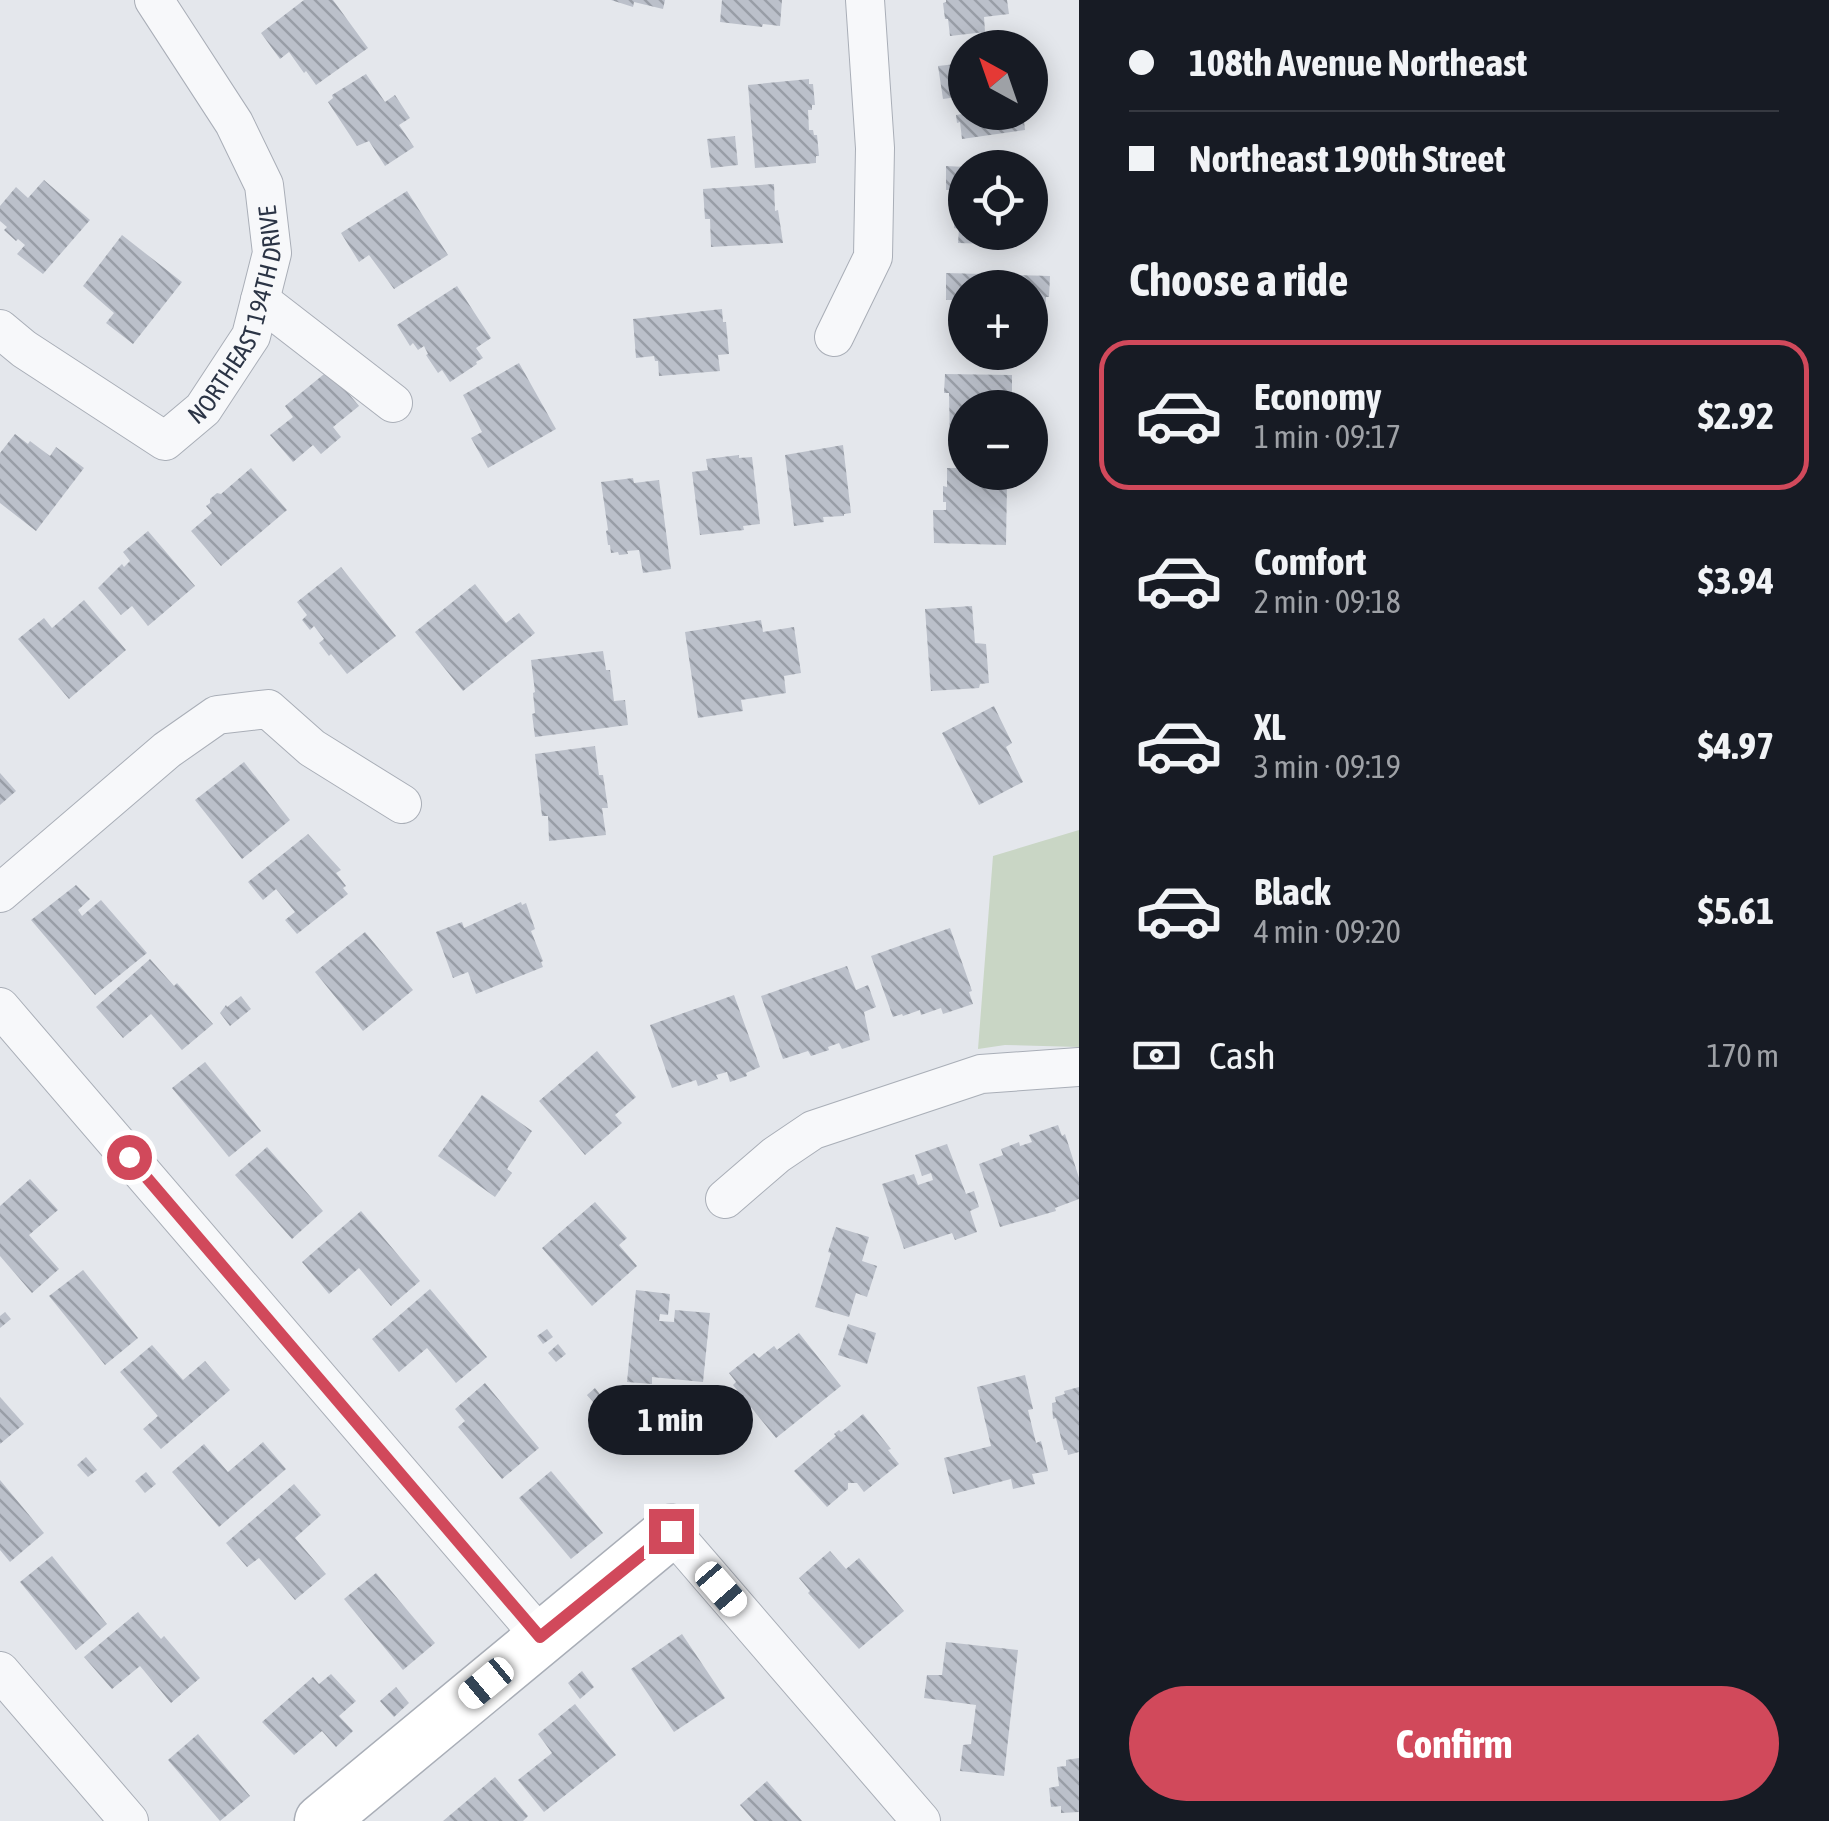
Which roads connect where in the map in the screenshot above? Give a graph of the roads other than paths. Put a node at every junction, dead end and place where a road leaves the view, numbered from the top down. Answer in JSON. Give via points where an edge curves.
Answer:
{"nodes":[{"id":1,"x":154,"y":0,"type":"edge"},
{"id":2,"x":865,"y":0,"type":"edge"},
{"id":3,"x":260,"y":300,"type":"junction"},
{"id":4,"x":0,"y":329,"type":"edge"},
{"id":5,"x":834,"y":336,"type":"dead end"},
{"id":6,"x":394,"y":403,"type":"dead end"},
{"id":7,"x":402,"y":804,"type":"dead end"},
{"id":8,"x":0,"y":893,"type":"edge"},
{"id":9,"x":0,"y":1007,"type":"edge"},
{"id":10,"x":1079,"y":1067,"type":"edge"},
{"id":11,"x":725,"y":1199,"type":"dead end"},
{"id":12,"x":671,"y":1531,"type":"joint"},
{"id":13,"x":540,"y":1637,"type":"junction"},
{"id":14,"x":0,"y":1672,"type":"edge"},
{"id":15,"x":128,"y":1821,"type":"edge"},
{"id":16,"x":321,"y":1821,"type":"edge"},
{"id":17,"x":921,"y":1821,"type":"edge"}],
"edges":[{"from":1,"to":3,"type":"street","name":"NORTHEAST 194TH DRIVE","via":[[234,123],[264,185],[272,253]]},
{"from":2,"to":5,"type":"street","via":[[874,257]]},
{"from":3,"to":4,"type":"street","name":"NORTHEAST 194TH DRIVE","via":[[251,336],[203,409],[165,441]]},
{"from":3,"to":6,"type":"street"},
{"from":7,"to":8,"type":"street","via":[[312,748],[268,708],[218,715]]},
{"from":9,"to":13,"type":"street"},
{"from":10,"to":11,"type":"street","via":[[981,1074],[813,1130]]},
{"from":12,"to":13,"type":"street"},
{"from":12,"to":17,"type":"street"},
{"from":13,"to":16,"type":"street"},
{"from":14,"to":15,"type":"street"}]}
